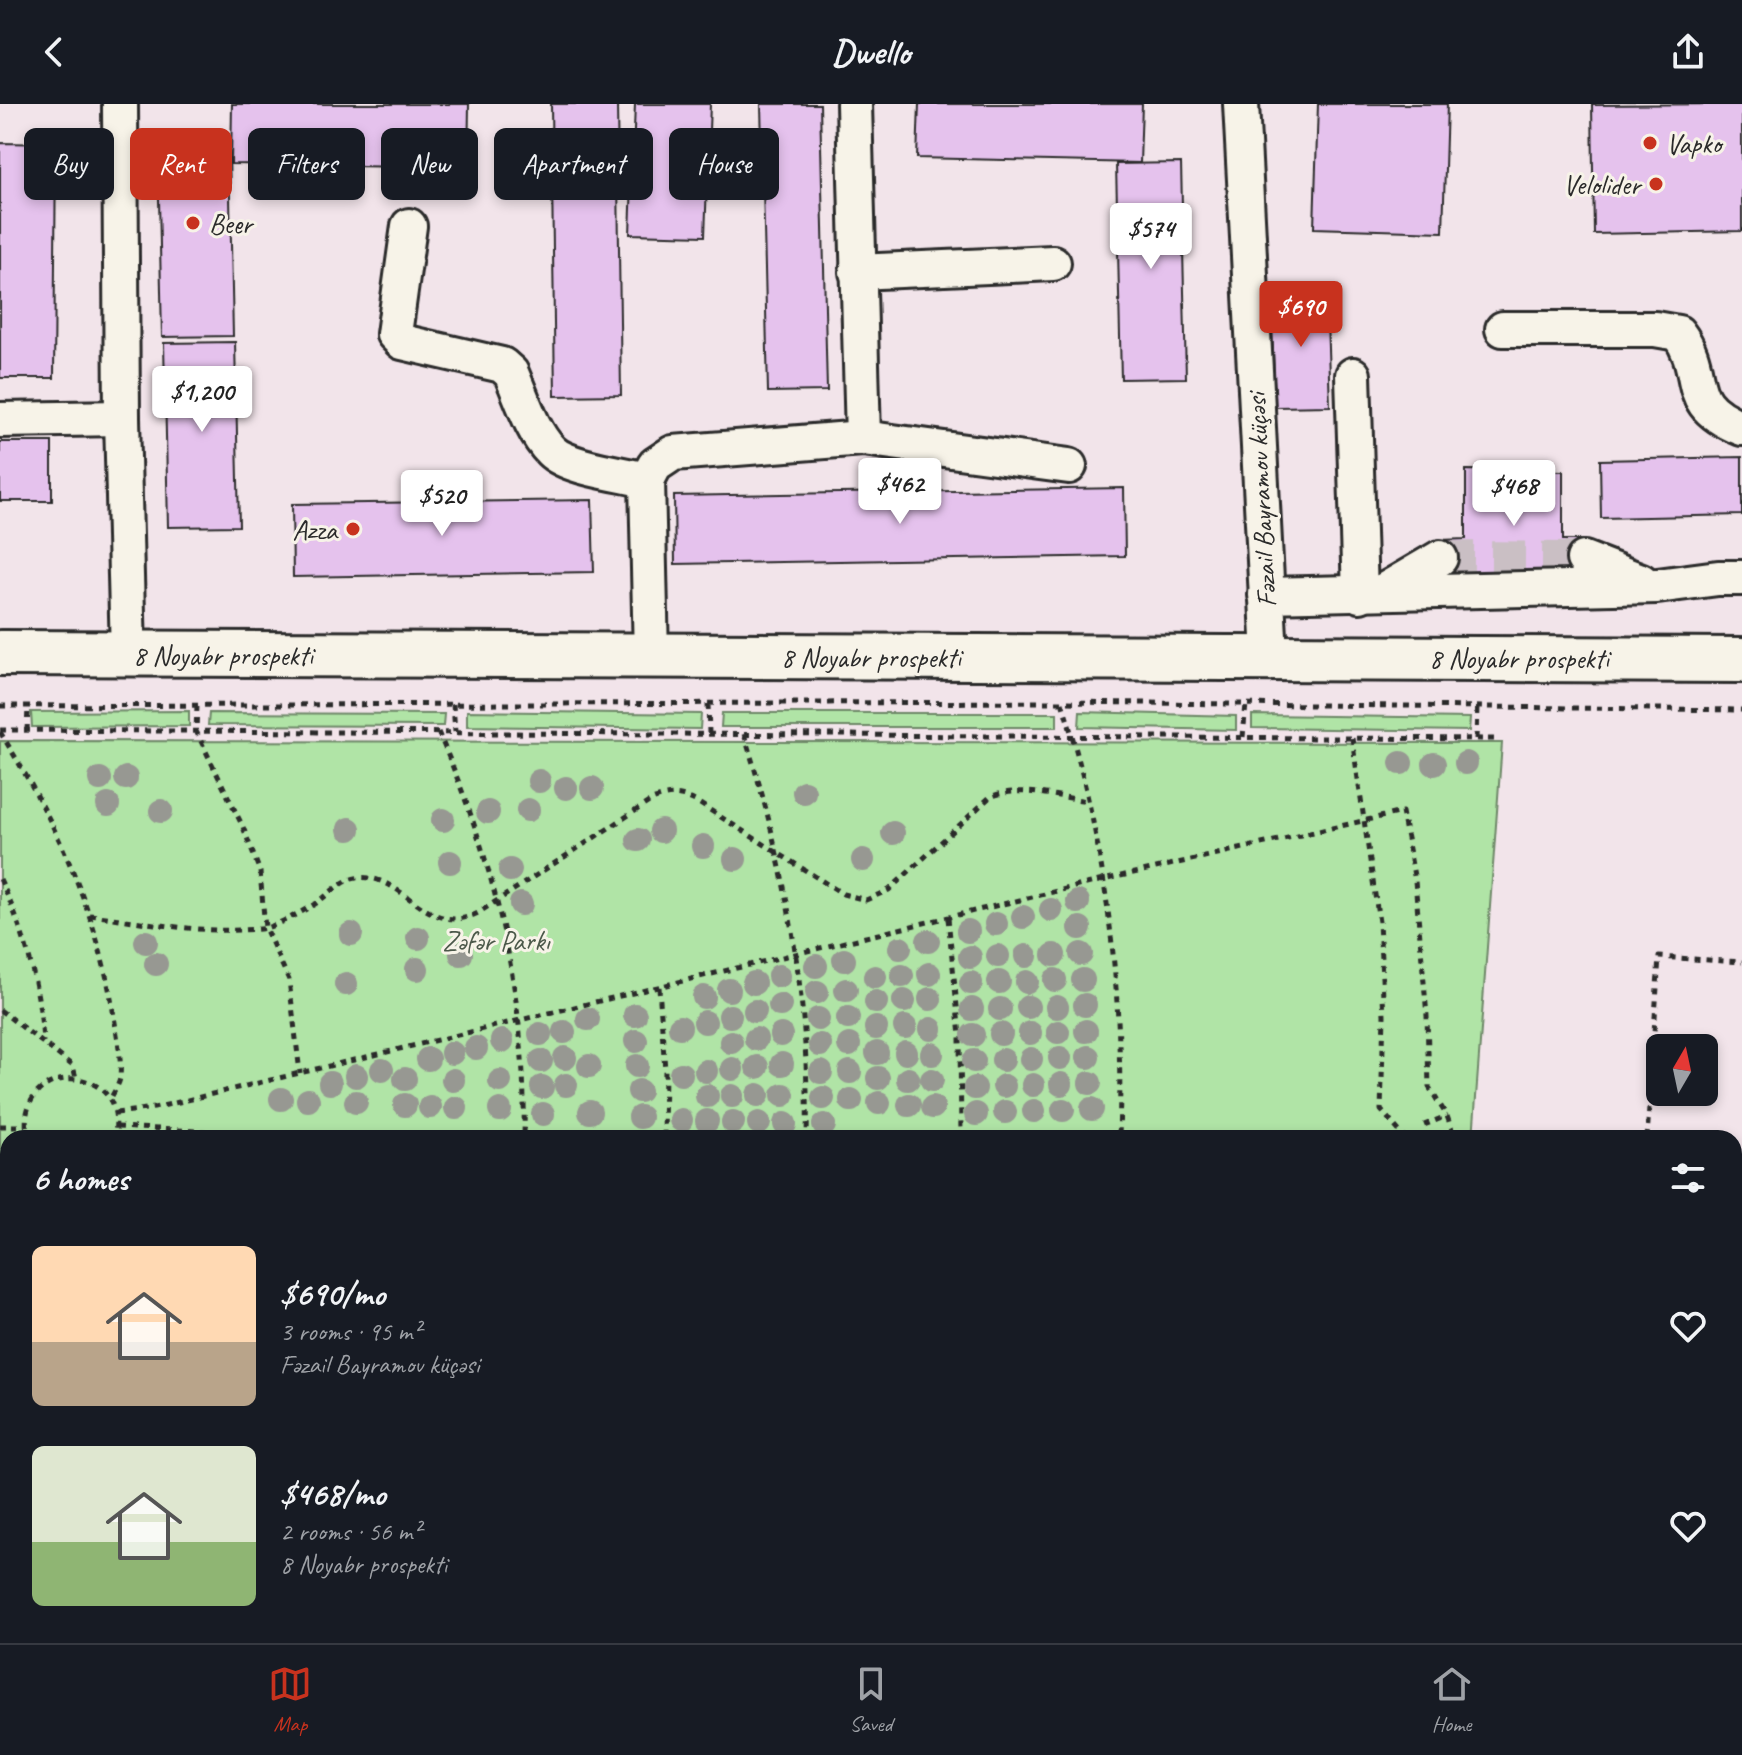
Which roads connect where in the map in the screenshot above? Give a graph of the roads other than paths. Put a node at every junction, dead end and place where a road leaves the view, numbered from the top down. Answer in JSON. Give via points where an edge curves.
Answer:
{"nodes":[{"id":1,"x":120,"y":104,"type":"edge"},
{"id":2,"x":854,"y":104,"type":"edge"},
{"id":3,"x":1241,"y":104,"type":"edge"},
{"id":4,"x":409,"y":226,"type":"dead end"},
{"id":5,"x":1053,"y":263,"type":"dead end"},
{"id":6,"x":857,"y":272,"type":"junction"},
{"id":7,"x":1503,"y":329,"type":"dead end"},
{"id":8,"x":1353,"y":375,"type":"dead end"},
{"id":9,"x":122,"y":418,"type":"junction"},
{"id":10,"x":0,"y":420,"type":"edge"},
{"id":11,"x":1742,"y":428,"type":"edge"},
{"id":12,"x":863,"y":438,"type":"junction"},
{"id":13,"x":1069,"y":466,"type":"dead end"},
{"id":14,"x":647,"y":480,"type":"junction"},
{"id":15,"x":1440,"y":558,"type":"tunnel mouth"},
{"id":16,"x":1584,"y":559,"type":"tunnel mouth"},
{"id":17,"x":1742,"y":578,"type":"edge"},
{"id":18,"x":1657,"y":586,"type":"junction"},
{"id":19,"x":1266,"y":595,"type":"junction"},
{"id":20,"x":1369,"y":595,"type":"junction"},
{"id":21,"x":0,"y":653,"type":"edge"},
{"id":22,"x":128,"y":654,"type":"junction"},
{"id":23,"x":1270,"y":656,"type":"junction"},
{"id":24,"x":651,"y":657,"type":"junction"},
{"id":25,"x":1742,"y":660,"type":"edge"}],
"edges":[{"from":1,"to":9,"type":"street"},
{"from":2,"to":6,"type":"street"},
{"from":3,"to":19,"type":"street","name":"Fəzail Bayramov küçəsi"},
{"from":4,"to":14,"type":"street","via":[[394,334],[402,342],[502,365],[553,454]]},
{"from":5,"to":6,"type":"street"},
{"from":6,"to":12,"type":"street"},
{"from":7,"to":11,"type":"street","via":[[1678,333],[1702,403],[1722,421]]},
{"from":8,"to":20,"type":"street"},
{"from":9,"to":10,"type":"street"},
{"from":9,"to":22,"type":"street"},
{"from":12,"to":13,"type":"street"},
{"from":12,"to":14,"type":"street","via":[[673,453],[655,465]]},
{"from":14,"to":24,"type":"street"},
{"from":15,"to":20,"type":"street"},
{"from":16,"to":18,"type":"street"},
{"from":17,"to":18,"type":"street"},
{"from":18,"to":20,"type":"street"},
{"from":19,"to":20,"type":"street"},
{"from":19,"to":23,"type":"street","name":"Fəzail Bayramov küçəsi"},
{"from":21,"to":22,"type":"highway","name":"8 Noyabr prospekti"},
{"from":22,"to":24,"type":"highway","name":"8 Noyabr prospekti"},
{"from":23,"to":24,"type":"highway","name":"8 Noyabr prospekti"},
{"from":23,"to":25,"type":"highway","name":"8 Noyabr prospekti"}]}
